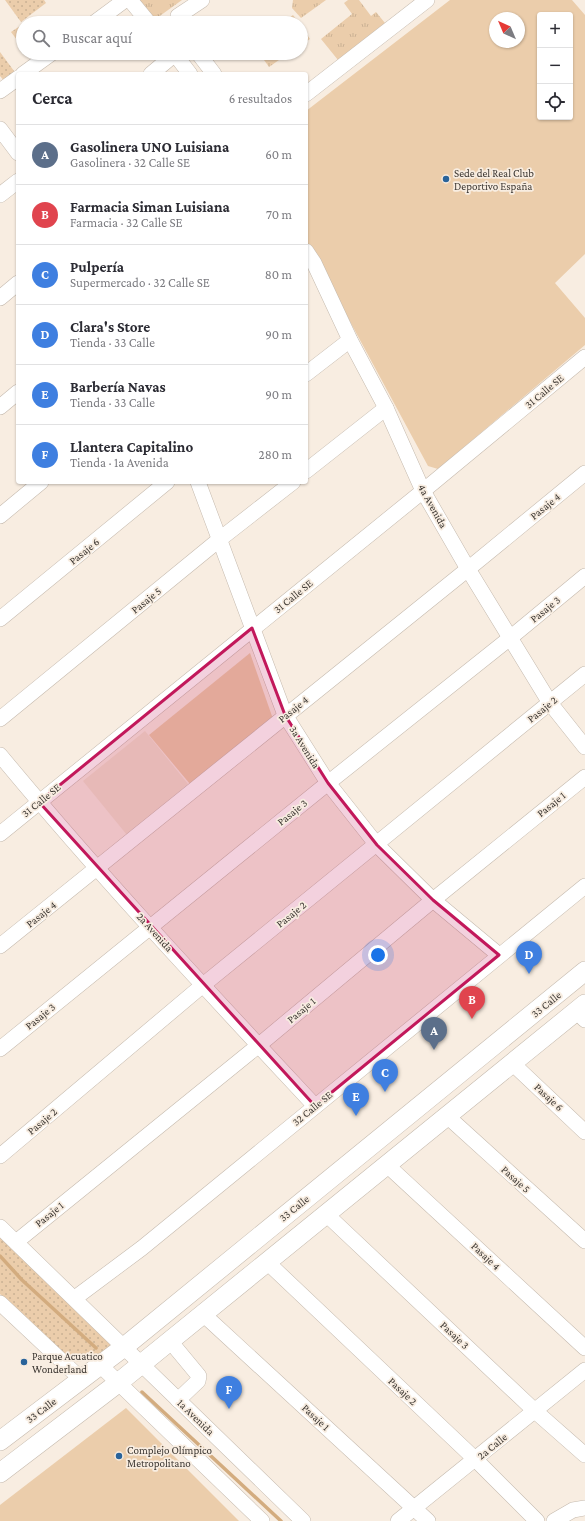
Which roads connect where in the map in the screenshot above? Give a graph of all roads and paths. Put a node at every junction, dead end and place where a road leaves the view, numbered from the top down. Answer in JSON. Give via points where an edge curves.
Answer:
{"nodes":[{"id":1,"x":125,"y":0,"type":"edge"},
{"id":2,"x":130,"y":0,"type":"edge"},
{"id":3,"x":202,"y":0,"type":"edge"},
{"id":4,"x":427,"y":0,"type":"edge"},
{"id":5,"x":103,"y":16,"type":"edge"},
{"id":6,"x":143,"y":16,"type":"edge"},
{"id":7,"x":178,"y":16,"type":"edge"},
{"id":8,"x":42,"y":60,"type":"edge"},
{"id":9,"x":167,"y":60,"type":"edge"},
{"id":10,"x":179,"y":60,"type":"edge"},
{"id":11,"x":203,"y":60,"type":"edge"},
{"id":12,"x":26,"y":72,"type":"edge"},
{"id":13,"x":152,"y":72,"type":"edge"},
{"id":14,"x":188,"y":72,"type":"edge"},
{"id":15,"x":212,"y":72,"type":"edge"},
{"id":16,"x":16,"y":79,"type":"edge"},
{"id":17,"x":0,"y":91,"type":"edge"},
{"id":18,"x":308,"y":92,"type":"edge"},
{"id":19,"x":0,"y":129,"type":"edge"},
{"id":20,"x":16,"y":150,"type":"edge"},
{"id":21,"x":16,"y":183,"type":"edge"},
{"id":22,"x":0,"y":195,"type":"edge"},
{"id":23,"x":309,"y":261,"type":"edge"},
{"id":24,"x":16,"y":285,"type":"edge"},
{"id":25,"x":0,"y":298,"type":"edge"},
{"id":26,"x":350,"y":340,"type":"junction"},
{"id":27,"x":585,"y":357,"type":"edge"},
{"id":28,"x":308,"y":372,"type":"edge"},
{"id":29,"x":16,"y":394,"type":"edge"},
{"id":30,"x":0,"y":407,"type":"edge"},
{"id":31,"x":386,"y":408,"type":"junction"},
{"id":32,"x":308,"y":469,"type":"edge"},
{"id":33,"x":585,"y":473,"type":"edge"},
{"id":34,"x":39,"y":484,"type":"edge"},
{"id":35,"x":165,"y":484,"type":"edge"},
{"id":36,"x":199,"y":484,"type":"edge"},
{"id":37,"x":290,"y":484,"type":"edge"},
{"id":38,"x":423,"y":491,"type":"junction"},
{"id":39,"x":0,"y":516,"type":"edge"},
{"id":40,"x":220,"y":540,"type":"junction"},
{"id":41,"x":468,"y":569,"type":"junction"},
{"id":42,"x":585,"y":576,"type":"edge"},
{"id":43,"x":0,"y":619,"type":"edge"},
{"id":44,"x":252,"y":628,"type":"junction"},
{"id":45,"x":510,"y":638,"type":"junction"},
{"id":46,"x":585,"y":674,"type":"edge"},
{"id":47,"x":550,"y":703,"type":"junction"},
{"id":48,"x":286,"y":715,"type":"junction"},
{"id":49,"x":0,"y":719,"type":"edge"},
{"id":50,"x":585,"y":747,"type":"edge"},
{"id":51,"x":0,"y":755,"type":"edge"},
{"id":52,"x":585,"y":777,"type":"edge"},
{"id":53,"x":328,"y":783,"type":"junction"},
{"id":54,"x":39,"y":802,"type":"junction"},
{"id":55,"x":0,"y":834,"type":"edge"},
{"id":56,"x":377,"y":845,"type":"junction"},
{"id":57,"x":98,"y":869,"type":"junction"},
{"id":58,"x":585,"y":886,"type":"edge"},
{"id":59,"x":433,"y":900,"type":"junction"},
{"id":60,"x":150,"y":927,"type":"junction"},
{"id":61,"x":0,"y":946,"type":"edge"},
{"id":62,"x":499,"y":955,"type":"junction"},
{"id":63,"x":585,"y":971,"type":"edge"},
{"id":64,"x":203,"y":985,"type":"junction"},
{"id":65,"x":582,"y":1012,"type":"edge"},
{"id":66,"x":258,"y":1045,"type":"junction"},
{"id":67,"x":0,"y":1049,"type":"edge"},
{"id":68,"x":512,"y":1063,"type":"junction"},
{"id":69,"x":315,"y":1106,"type":"junction"},
{"id":70,"x":447,"y":1116,"type":"junction"},
{"id":71,"x":585,"y":1132,"type":"edge"},
{"id":72,"x":0,"y":1156,"type":"edge"},
{"id":73,"x":387,"y":1165,"type":"junction"},
{"id":74,"x":326,"y":1214,"type":"junction"},
{"id":75,"x":0,"y":1227,"type":"edge"},
{"id":76,"x":585,"y":1241,"type":"edge"},
{"id":77,"x":16,"y":1242,"type":"junction"},
{"id":78,"x":266,"y":1262,"type":"junction"},
{"id":79,"x":75,"y":1298,"type":"junction"},
{"id":80,"x":0,"y":1303,"type":"edge"},
{"id":81,"x":203,"y":1314,"type":"junction"},
{"id":82,"x":170,"y":1341,"type":"junction"},
{"id":83,"x":124,"y":1347,"type":"junction"},
{"id":84,"x":585,"y":1348,"type":"edge"},
{"id":85,"x":141,"y":1364,"type":"junction"},
{"id":86,"x":100,"y":1365,"type":"junction"},
{"id":87,"x":585,"y":1370,"type":"edge"},
{"id":88,"x":80,"y":1379,"type":"junction"},
{"id":89,"x":118,"y":1383,"type":"junction"},
{"id":90,"x":178,"y":1400,"type":"junction"},
{"id":91,"x":535,"y":1411,"type":"junction"},
{"id":92,"x":0,"y":1441,"type":"edge"},
{"id":93,"x":585,"y":1455,"type":"edge"},
{"id":94,"x":475,"y":1459,"type":"junction"},
{"id":95,"x":0,"y":1473,"type":"edge"},
{"id":96,"x":414,"y":1508,"type":"junction"},
{"id":97,"x":585,"y":1508,"type":"edge"},
{"id":98,"x":262,"y":1521,"type":"edge"},
{"id":99,"x":303,"y":1521,"type":"edge"},
{"id":100,"x":398,"y":1521,"type":"edge"},
{"id":101,"x":428,"y":1521,"type":"edge"},
{"id":102,"x":537,"y":1521,"type":"edge"},
{"id":103,"x":554,"y":1521,"type":"edge"}],
"edges":[{"from":1,"to":5,"type":"street"},
{"from":2,"to":6,"type":"street"},
{"from":3,"to":7,"type":"street"},
{"from":4,"to":18,"type":"street"},
{"from":8,"to":12,"type":"street"},
{"from":9,"to":13,"type":"street"},
{"from":10,"to":14,"type":"street"},
{"from":11,"to":15,"type":"street"},
{"from":16,"to":17,"type":"street"},
{"from":19,"to":20,"type":"street"},
{"from":21,"to":22,"type":"street"},
{"from":23,"to":26,"type":"street","name":"4a Avenida"},
{"from":24,"to":25,"type":"street"},
{"from":26,"to":28,"type":"street"},
{"from":26,"to":31,"type":"street","name":"4a Avenida"},
{"from":27,"to":38,"type":"street","name":"31 Calle SE"},
{"from":29,"to":30,"type":"street"},
{"from":31,"to":32,"type":"street"},
{"from":31,"to":38,"type":"street","name":"4a Avenida"},
{"from":33,"to":41,"type":"street","name":"Pasaje 4"},
{"from":34,"to":39,"type":"street"},
{"from":35,"to":43,"type":"street","name":"Pasaje 6"},
{"from":36,"to":40,"type":"street","name":"3a Avenida"},
{"from":37,"to":40,"type":"street","name":"Pasaje 5"},
{"from":38,"to":41,"type":"street","name":"4a Avenida"},
{"from":38,"to":44,"type":"street","name":"31 Calle SE"},
{"from":40,"to":44,"type":"street","name":"3a Avenida"},
{"from":40,"to":49,"type":"street","name":"Pasaje 5"},
{"from":41,"to":45,"type":"street","name":"4a Avenida"},
{"from":41,"to":48,"type":"street","name":"Pasaje 4"},
{"from":42,"to":45,"type":"street","name":"Pasaje 3"},
{"from":44,"to":48,"type":"street","name":"3a Avenida"},
{"from":44,"to":54,"type":"street","name":"31 Calle SE"},
{"from":45,"to":47,"type":"street","name":"4a Avenida"},
{"from":45,"to":53,"type":"street","name":"Pasaje 3"},
{"from":46,"to":47,"type":"street","name":"Pasaje 2"},
{"from":47,"to":50,"type":"street","name":"4a Avenida"},
{"from":47,"to":56,"type":"street","name":"Pasaje 2"},
{"from":48,"to":53,"type":"street","name":"3a Avenida"},
{"from":48,"to":57,"type":"street","name":"Pasaje 4"},
{"from":51,"to":54,"type":"street","name":"2a Avenida"},
{"from":52,"to":59,"type":"street","name":"Pasaje 1"},
{"from":53,"to":56,"type":"street","name":"3a Avenida"},
{"from":53,"to":60,"type":"street","name":"Pasaje 3"},
{"from":54,"to":55,"type":"street","name":"31 Calle SE"},
{"from":54,"to":57,"type":"street","name":"2a Avenida"},
{"from":56,"to":59,"type":"street","name":"3a Avenida"},
{"from":56,"to":64,"type":"street","name":"Pasaje 2"},
{"from":57,"to":60,"type":"street","name":"2a Avenida"},
{"from":57,"to":61,"type":"street","name":"Pasaje 4"},
{"from":58,"to":62,"type":"street","name":"32 Calle SE"},
{"from":59,"to":62,"type":"street","name":"3a Avenida"},
{"from":59,"to":66,"type":"street","name":"Pasaje 1"},
{"from":60,"to":64,"type":"street","name":"2a Avenida"},
{"from":60,"to":67,"type":"street","name":"Pasaje 3"},
{"from":62,"to":69,"type":"street","name":"32 Calle SE"},
{"from":63,"to":83,"type":"main road","name":"33 Calle"},
{"from":64,"to":66,"type":"street","name":"2a Avenida"},
{"from":64,"to":72,"type":"street","name":"Pasaje 2"},
{"from":65,"to":68,"type":"main road"},
{"from":66,"to":69,"type":"street","name":"2a Avenida"},
{"from":66,"to":77,"type":"street","name":"Pasaje 1"},
{"from":68,"to":70,"type":"main road"},
{"from":68,"to":71,"type":"street","name":"Pasaje 6"},
{"from":69,"to":79,"type":"street","name":"32 Calle SE","via":[[142,1248]]},
{"from":70,"to":73,"type":"main road"},
{"from":70,"to":76,"type":"street","name":"Pasaje 5"},
{"from":73,"to":74,"type":"main road"},
{"from":73,"to":84,"type":"street","name":"Pasaje 4"},
{"from":74,"to":78,"type":"main road"},
{"from":74,"to":91,"type":"street","name":"Pasaje 3"},
{"from":75,"to":77,"type":"street"},
{"from":77,"to":79,"type":"street"},
{"from":78,"to":81,"type":"main road"},
{"from":78,"to":94,"type":"street","name":"Pasaje 2"},
{"from":79,"to":83,"type":"street"},
{"from":80,"to":88,"type":"street"},
{"from":81,"to":82,"type":"main road"},
{"from":81,"to":96,"type":"street","name":"Pasaje 1"},
{"from":82,"to":85,"type":"main road"},
{"from":82,"to":90,"type":"street","via":[[199,1376],[198,1381]]},
{"from":83,"to":85,"type":"street","name":"1a Avenida"},
{"from":83,"to":86,"type":"main road","name":"33 Calle"},
{"from":85,"to":89,"type":"main road"},
{"from":85,"to":90,"type":"street","name":"1a Avenida"},
{"from":86,"to":88,"type":"main road","name":"33 Calle"},
{"from":86,"to":89,"type":"street"},
{"from":87,"to":91,"type":"street","name":"2a Calle"},
{"from":88,"to":92,"type":"main road","name":"33 Calle"},
{"from":89,"to":95,"type":"main road"},
{"from":89,"to":98,"type":"street"},
{"from":90,"to":99,"type":"street","name":"1a Avenida"},
{"from":91,"to":93,"type":"street","name":"Pasaje 3"},
{"from":91,"to":94,"type":"street","name":"2a Calle"},
{"from":94,"to":96,"type":"street","name":"2a Calle"},
{"from":94,"to":102,"type":"street","name":"Pasaje 2"},
{"from":96,"to":100,"type":"street","name":"2a Calle"},
{"from":96,"to":101,"type":"street","name":"Pasaje 1"},
{"from":97,"to":103,"type":"street","via":[[573,1510]]}]}
